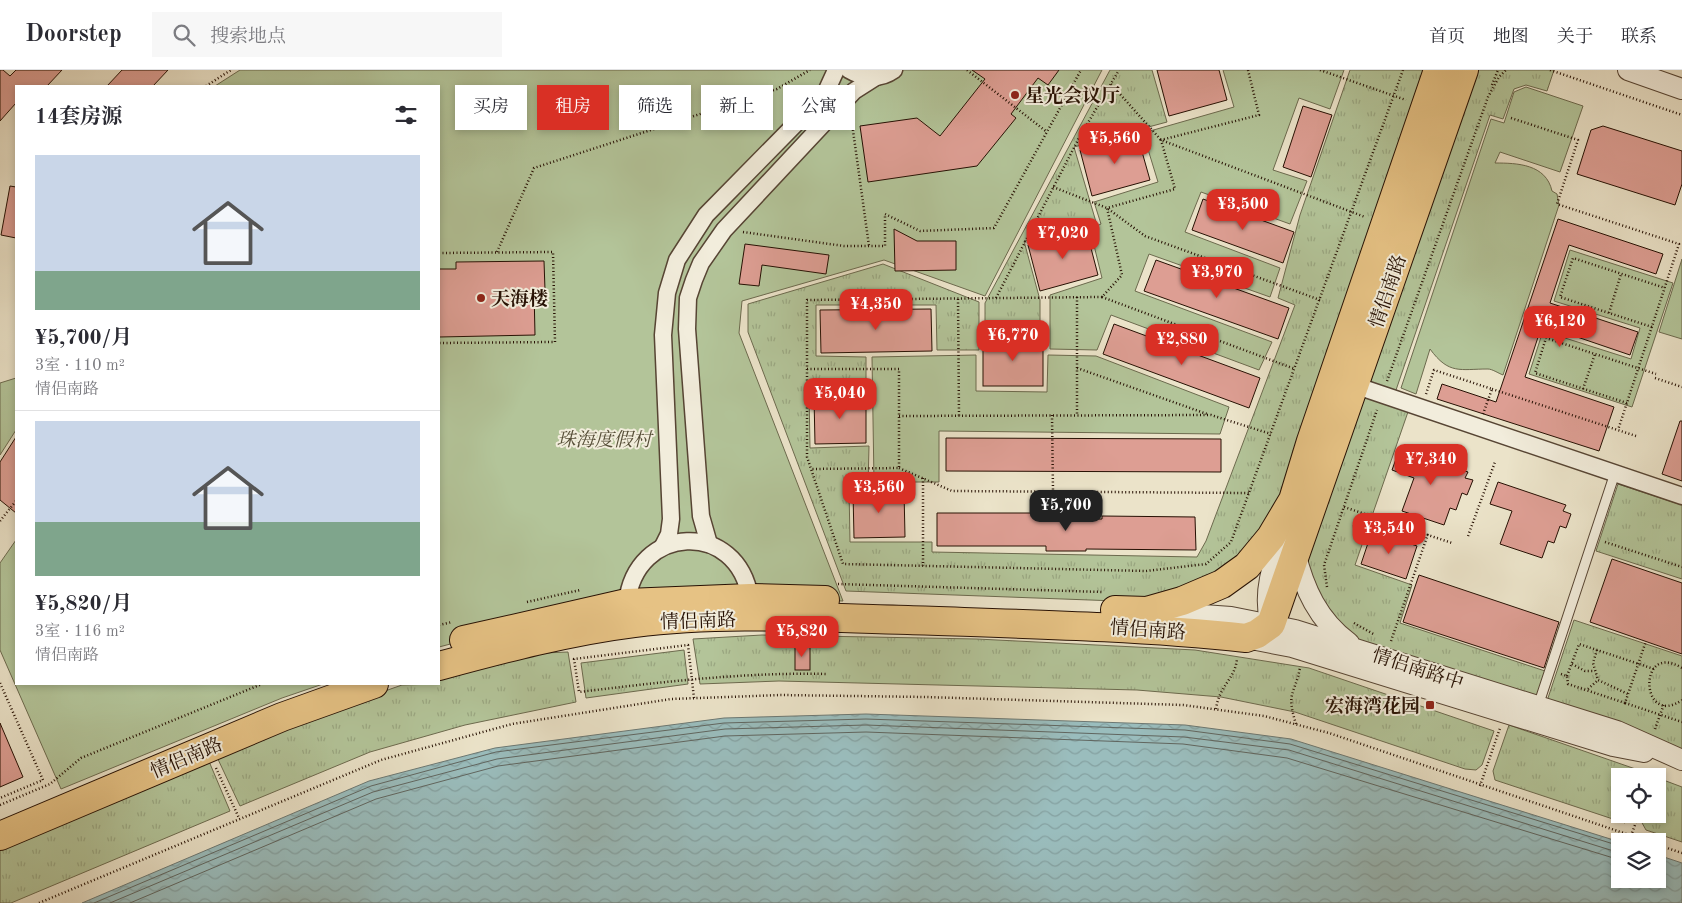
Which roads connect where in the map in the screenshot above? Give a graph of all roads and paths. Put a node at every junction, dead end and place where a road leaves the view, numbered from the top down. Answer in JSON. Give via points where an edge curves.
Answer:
{"nodes":[{"id":1,"x":231,"y":70,"type":"edge"},
{"id":2,"x":810,"y":70,"type":"edge"},
{"id":3,"x":836,"y":70,"type":"edge"},
{"id":4,"x":849,"y":70,"type":"edge"},
{"id":5,"x":894,"y":70,"type":"edge"},
{"id":6,"x":967,"y":70,"type":"edge"},
{"id":7,"x":1081,"y":70,"type":"edge"},
{"id":8,"x":1119,"y":70,"type":"edge"},
{"id":9,"x":1248,"y":70,"type":"edge"},
{"id":10,"x":1320,"y":70,"type":"edge"},
{"id":11,"x":1404,"y":70,"type":"edge"},
{"id":12,"x":1438,"y":70,"type":"edge"},
{"id":13,"x":1464,"y":70,"type":"edge"},
{"id":14,"x":1498,"y":70,"type":"edge"},
{"id":15,"x":1506,"y":70,"type":"edge"},
{"id":16,"x":1550,"y":70,"type":"edge"},
{"id":17,"x":1628,"y":70,"type":"edge"},
{"id":18,"x":876,"y":77,"type":"junction"},
{"id":19,"x":1111,"y":84,"type":"junction"},
{"id":20,"x":208,"y":85,"type":"edge"},
{"id":21,"x":1682,"y":89,"type":"edge"},
{"id":22,"x":855,"y":92,"type":"edge"},
{"id":23,"x":1394,"y":96,"type":"junction"},
{"id":24,"x":1488,"y":96,"type":"junction"},
{"id":25,"x":1411,"y":102,"type":"junction"},
{"id":26,"x":1682,"y":115,"type":"edge"},
{"id":27,"x":1511,"y":118,"type":"dead end"},
{"id":28,"x":817,"y":130,"type":"edge"},
{"id":29,"x":853,"y":130,"type":"edge"},
{"id":30,"x":1047,"y":132,"type":"junction"},
{"id":31,"x":1161,"y":140,"type":"junction"},
{"id":32,"x":1053,"y":187,"type":"junction"},
{"id":33,"x":1107,"y":208,"type":"junction"},
{"id":34,"x":1352,"y":212,"type":"junction"},
{"id":35,"x":1372,"y":223,"type":"junction"},
{"id":36,"x":724,"y":230,"type":"junction"},
{"id":37,"x":869,"y":246,"type":"junction"},
{"id":38,"x":497,"y":252,"type":"junction"},
{"id":39,"x":440,"y":253,"type":"edge"},
{"id":40,"x":1621,"y":274,"type":"junction"},
{"id":41,"x":1664,"y":288,"type":"junction"},
{"id":42,"x":1077,"y":297,"type":"junction"},
{"id":43,"x":1102,"y":297,"type":"junction"},
{"id":44,"x":958,"y":298,"type":"junction"},
{"id":45,"x":996,"y":298,"type":"junction"},
{"id":46,"x":1320,"y":300,"type":"junction"},
{"id":47,"x":1609,"y":313,"type":"junction"},
{"id":48,"x":1652,"y":327,"type":"junction"},
{"id":49,"x":440,"y":342,"type":"edge"},
{"id":50,"x":1595,"y":354,"type":"junction"},
{"id":51,"x":1077,"y":368,"type":"junction"},
{"id":52,"x":1638,"y":368,"type":"junction"},
{"id":53,"x":807,"y":369,"type":"junction"},
{"id":54,"x":1294,"y":369,"type":"junction"},
{"id":55,"x":1656,"y":374,"type":"dead end"},
{"id":56,"x":1655,"y":378,"type":"dead end"},
{"id":57,"x":1354,"y":385,"type":"junction"},
{"id":58,"x":1682,"y":387,"type":"edge"},
{"id":59,"x":1492,"y":389,"type":"junction"},
{"id":60,"x":1583,"y":389,"type":"junction"},
{"id":61,"x":1382,"y":394,"type":"junction"},
{"id":62,"x":1627,"y":403,"type":"junction"},
{"id":63,"x":1422,"y":408,"type":"junction"},
{"id":64,"x":1052,"y":415,"type":"junction"},
{"id":65,"x":1077,"y":415,"type":"junction"},
{"id":66,"x":1211,"y":415,"type":"junction"},
{"id":67,"x":899,"y":416,"type":"junction"},
{"id":68,"x":959,"y":416,"type":"junction"},
{"id":69,"x":1479,"y":427,"type":"junction"},
{"id":70,"x":1618,"y":430,"type":"junction"},
{"id":71,"x":1271,"y":434,"type":"junction"},
{"id":72,"x":1636,"y":436,"type":"dead end"},
{"id":73,"x":1495,"y":462,"type":"dead end"},
{"id":74,"x":899,"y":468,"type":"junction"},
{"id":75,"x":812,"y":469,"type":"junction"},
{"id":76,"x":1615,"y":474,"type":"junction"},
{"id":77,"x":923,"y":478,"type":"junction"},
{"id":78,"x":1053,"y":491,"type":"junction"},
{"id":79,"x":1249,"y":493,"type":"junction"},
{"id":80,"x":1682,"y":496,"type":"edge"},
{"id":81,"x":1293,"y":500,"type":"junction"},
{"id":82,"x":15,"y":501,"type":"edge"},
{"id":83,"x":1344,"y":507,"type":"junction"},
{"id":84,"x":0,"y":521,"type":"edge"},
{"id":85,"x":1428,"y":534,"type":"junction"},
{"id":86,"x":1468,"y":536,"type":"dead end"},
{"id":87,"x":1594,"y":538,"type":"junction"},
{"id":88,"x":1452,"y":543,"type":"dead end"},
{"id":89,"x":709,"y":544,"type":"junction"},
{"id":90,"x":663,"y":546,"type":"junction"},
{"id":91,"x":1295,"y":552,"type":"junction"},
{"id":92,"x":923,"y":566,"type":"junction"},
{"id":93,"x":1682,"y":567,"type":"edge"},
{"id":94,"x":829,"y":583,"type":"dead end"},
{"id":95,"x":584,"y":590,"type":"dead end"},
{"id":96,"x":1328,"y":590,"type":"dead end"},
{"id":97,"x":1104,"y":592,"type":"dead end"},
{"id":98,"x":750,"y":598,"type":"junction"},
{"id":99,"x":524,"y":603,"type":"dead end"},
{"id":100,"x":626,"y":603,"type":"junction"},
{"id":101,"x":1147,"y":611,"type":"junction"},
{"id":102,"x":458,"y":620,"type":"dead end"},
{"id":103,"x":1352,"y":621,"type":"dead end"},
{"id":104,"x":440,"y":625,"type":"edge"},
{"id":105,"x":1276,"y":634,"type":"junction"},
{"id":106,"x":1378,"y":637,"type":"dead end"},
{"id":107,"x":1384,"y":639,"type":"dead end"},
{"id":108,"x":1646,"y":641,"type":"dead end"},
{"id":109,"x":440,"y":647,"type":"edge"},
{"id":110,"x":1356,"y":648,"type":"junction"},
{"id":111,"x":1597,"y":650,"type":"junction"},
{"id":112,"x":1572,"y":664,"type":"junction"},
{"id":113,"x":1638,"y":664,"type":"junction"},
{"id":114,"x":440,"y":666,"type":"edge"},
{"id":115,"x":1682,"y":668,"type":"edge"},
{"id":116,"x":1654,"y":669,"type":"junction"},
{"id":117,"x":1550,"y":670,"type":"junction"},
{"id":118,"x":1594,"y":671,"type":"junction"},
{"id":119,"x":828,"y":674,"type":"dead end"},
{"id":120,"x":1567,"y":676,"type":"junction"},
{"id":121,"x":692,"y":678,"type":"junction"},
{"id":122,"x":1598,"y":680,"type":"junction"},
{"id":123,"x":0,"y":683,"type":"edge"},
{"id":124,"x":260,"y":685,"type":"edge"},
{"id":125,"x":321,"y":685,"type":"edge"},
{"id":126,"x":371,"y":685,"type":"edge"},
{"id":127,"x":1587,"y":690,"type":"junction"},
{"id":128,"x":1628,"y":694,"type":"junction"},
{"id":129,"x":694,"y":698,"type":"junction"},
{"id":130,"x":1682,"y":700,"type":"edge"},
{"id":131,"x":1625,"y":703,"type":"junction"},
{"id":132,"x":1664,"y":704,"type":"junction"},
{"id":133,"x":1538,"y":706,"type":"junction"},
{"id":134,"x":1506,"y":713,"type":"junction"},
{"id":135,"x":1660,"y":715,"type":"junction"},
{"id":136,"x":1682,"y":722,"type":"edge"},
{"id":137,"x":1646,"y":727,"type":"dead end"},
{"id":138,"x":1654,"y":731,"type":"junction"},
{"id":139,"x":1661,"y":735,"type":"dead end"},
{"id":140,"x":207,"y":748,"type":"junction"},
{"id":141,"x":1681,"y":760,"type":"edge"},
{"id":142,"x":1480,"y":786,"type":"junction"},
{"id":143,"x":0,"y":798,"type":"edge"},
{"id":144,"x":0,"y":805,"type":"edge"},
{"id":145,"x":0,"y":815,"type":"edge"},
{"id":146,"x":239,"y":818,"type":"junction"},
{"id":147,"x":1622,"y":833,"type":"edge"},
{"id":148,"x":0,"y":836,"type":"edge"},
{"id":149,"x":1666,"y":848,"type":"edge"},
{"id":150,"x":1682,"y":853,"type":"edge"},
{"id":151,"x":39,"y":903,"type":"edge"}],
"edges":[{"from":1,"to":20,"type":"path"},
{"from":2,"to":38,"type":"path","via":[[777,89],[534,168]]},
{"from":3,"to":90,"type":"street","via":[[825,94],[706,215],[677,260],[664,312],[671,519]]},
{"from":4,"to":18,"type":"street","via":[[866,77]]},
{"from":5,"to":18,"type":"street"},
{"from":6,"to":30,"type":"path"},
{"from":7,"to":30,"type":"path"},
{"from":8,"to":19,"type":"path"},
{"from":9,"to":31,"type":"path","via":[[1258,115]]},
{"from":10,"to":23,"type":"path"},
{"from":11,"to":23,"type":"path"},
{"from":12,"to":25,"type":"highway","name":"情侣南路"},
{"from":13,"to":57,"type":"highway","name":"情侣南路"},
{"from":14,"to":24,"type":"path"},
{"from":15,"to":24,"type":"path"},
{"from":16,"to":26,"type":"path"},
{"from":17,"to":21,"type":"street"},
{"from":18,"to":22,"type":"street"},
{"from":19,"to":31,"type":"path"},
{"from":19,"to":32,"type":"path"},
{"from":23,"to":25,"type":"path"},
{"from":23,"to":34,"type":"path"},
{"from":24,"to":61,"type":"path"},
{"from":25,"to":35,"type":"highway","name":"情侣南路"},
{"from":27,"to":41,"type":"path","via":[[1578,140],[1557,204],[1679,244]]},
{"from":28,"to":36,"type":"street"},
{"from":29,"to":37,"type":"path"},
{"from":30,"to":37,"type":"path","via":[[994,228],[920,231],[884,214],[885,246]]},
{"from":31,"to":33,"type":"path","via":[[1175,189]]},
{"from":31,"to":34,"type":"path"},
{"from":32,"to":33,"type":"path"},
{"from":32,"to":45,"type":"path"},
{"from":33,"to":43,"type":"path","via":[[1122,275]]},
{"from":33,"to":46,"type":"path","via":[[1145,236]]},
{"from":34,"to":35,"type":"path"},
{"from":34,"to":46,"type":"path"},
{"from":35,"to":81,"type":"highway","name":"情侣南路"},
{"from":36,"to":37,"type":"path","via":[[844,246]]},
{"from":36,"to":89,"type":"street","via":[[701,263],[688,298],[687,314],[701,516]]},
{"from":38,"to":39,"type":"path"},
{"from":38,"to":49,"type":"path","via":[[553,252],[555,342]]},
{"from":40,"to":41,"type":"path"},
{"from":40,"to":47,"type":"path"},
{"from":40,"to":47,"type":"path","via":[[1574,258],[1560,297]]},
{"from":41,"to":48,"type":"path"},
{"from":42,"to":43,"type":"path"},
{"from":42,"to":45,"type":"path"},
{"from":42,"to":51,"type":"path"},
{"from":43,"to":54,"type":"path"},
{"from":44,"to":45,"type":"path"},
{"from":44,"to":53,"type":"path","via":[[807,300]]},
{"from":44,"to":68,"type":"path"},
{"from":46,"to":54,"type":"path"},
{"from":47,"to":48,"type":"path"},
{"from":48,"to":52,"type":"path"},
{"from":50,"to":52,"type":"path"},
{"from":50,"to":60,"type":"path"},
{"from":50,"to":60,"type":"path","via":[[1546,338],[1534,373]]},
{"from":51,"to":65,"type":"path"},
{"from":51,"to":66,"type":"path"},
{"from":52,"to":55,"type":"path"},
{"from":52,"to":62,"type":"path"},
{"from":53,"to":67,"type":"path","via":[[899,369]]},
{"from":53,"to":75,"type":"path","via":[[807,457]]},
{"from":54,"to":71,"type":"path"},
{"from":56,"to":58,"type":"path"},
{"from":57,"to":61,"type":"street"},
{"from":57,"to":91,"type":"highway","name":"情侣南路"},
{"from":59,"to":63,"type":"path","via":[[1434,370]]},
{"from":59,"to":69,"type":"path"},
{"from":59,"to":70,"type":"path"},
{"from":60,"to":62,"type":"path"},
{"from":61,"to":63,"type":"street"},
{"from":61,"to":83,"type":"path"},
{"from":62,"to":70,"type":"path"},
{"from":63,"to":69,"type":"street"},
{"from":64,"to":65,"type":"path"},
{"from":64,"to":68,"type":"path"},
{"from":64,"to":78,"type":"path"},
{"from":65,"to":66,"type":"path"},
{"from":66,"to":71,"type":"path"},
{"from":67,"to":68,"type":"path"},
{"from":67,"to":74,"type":"path"},
{"from":69,"to":76,"type":"street"},
{"from":70,"to":72,"type":"path"},
{"from":71,"to":79,"type":"path"},
{"from":73,"to":86,"type":"path"},
{"from":74,"to":75,"type":"path"},
{"from":74,"to":77,"type":"path"},
{"from":75,"to":92,"type":"path","via":[[843,564]]},
{"from":76,"to":80,"type":"street"},
{"from":76,"to":87,"type":"lane"},
{"from":77,"to":78,"type":"path","via":[[952,490]]},
{"from":77,"to":92,"type":"path"},
{"from":78,"to":79,"type":"path"},
{"from":79,"to":92,"type":"path","via":[[1231,542],[1206,564],[1146,571]]},
{"from":81,"to":101,"type":"highway","name":"情侣南路","via":[[1260,551],[1233,578],[1206,592]]},
{"from":81,"to":105,"type":"street","via":[[1267,590],[1266,604]]},
{"from":82,"to":84,"type":"path"},
{"from":83,"to":85,"type":"path"},
{"from":83,"to":96,"type":"path","via":[[1324,565]]},
{"from":85,"to":88,"type":"path"},
{"from":85,"to":107,"type":"path","via":[[1391,641]]},
{"from":87,"to":93,"type":"path"},
{"from":87,"to":117,"type":"lane"},
{"from":89,"to":90,"type":"street","via":[[686,541]]},
{"from":89,"to":98,"type":"street","via":[[738,565]]},
{"from":90,"to":100,"type":"street","via":[[636,569]]},
{"from":91,"to":105,"type":"highway","name":"情侣南路"},
{"from":91,"to":110,"type":"street","via":[[1312,603],[1333,631]]},
{"from":94,"to":97,"type":"path"},
{"from":95,"to":99,"type":"path"},
{"from":98,"to":100,"type":"highway","name":"情侣南路"},
{"from":98,"to":101,"type":"highway","name":"情侣南路"},
{"from":100,"to":109,"type":"highway","name":"情侣南路"},
{"from":101,"to":105,"type":"street","name":"情侣南路中","via":[[1231,617]]},
{"from":102,"to":104,"type":"path"},
{"from":103,"to":106,"type":"path"},
{"from":105,"to":110,"type":"street","name":"情侣南路中"},
{"from":105,"to":114,"type":"highway","name":"情侣南路","via":[[1257,634],[1246,638],[1100,626],[822,618],[706,619],[634,623],[572,634]]},
{"from":105,"to":134,"type":"street","name":"情侣南路中"},
{"from":108,"to":113,"type":"path"},
{"from":110,"to":133,"type":"street","name":"情侣南路中"},
{"from":111,"to":112,"type":"path","via":[[1579,644]]},
{"from":111,"to":113,"type":"path"},
{"from":111,"to":118,"type":"path"},
{"from":112,"to":118,"type":"path","via":[[1585,671]]},
{"from":112,"to":120,"type":"path"},
{"from":113,"to":116,"type":"path"},
{"from":113,"to":128,"type":"path"},
{"from":115,"to":116,"type":"path","via":[[1671,663]]},
{"from":116,"to":132,"type":"path","via":[[1649,677],[1649,691]]},
{"from":117,"to":120,"type":"path"},
{"from":117,"to":133,"type":"lane"},
{"from":118,"to":122,"type":"path"},
{"from":119,"to":121,"type":"path"},
{"from":120,"to":127,"type":"path","via":[[1568,684]]},
{"from":121,"to":121,"type":"path","via":[[579,692],[574,659],[688,645]]},
{"from":121,"to":129,"type":"path"},
{"from":122,"to":127,"type":"path"},
{"from":122,"to":128,"type":"path"},
{"from":123,"to":143,"type":"path","via":[[44,780]]},
{"from":124,"to":144,"type":"path","via":[[81,758],[50,784]]},
{"from":125,"to":145,"type":"highway","name":"情侣南路","via":[[282,698]]},
{"from":126,"to":140,"type":"highway","name":"情侣南路"},
{"from":127,"to":131,"type":"path"},
{"from":128,"to":131,"type":"path"},
{"from":129,"to":142,"type":"path","via":[[817,696],[1183,705],[1264,716],[1321,731]]},
{"from":129,"to":146,"type":"path","via":[[512,724],[382,760]]},
{"from":130,"to":132,"type":"path"},
{"from":131,"to":135,"type":"path"},
{"from":132,"to":135,"type":"path"},
{"from":133,"to":141,"type":"street","name":"情侣南路中","via":[[1617,731]]},
{"from":134,"to":141,"type":"street","name":"情侣南路中","via":[[1613,746]]},
{"from":134,"to":142,"type":"path"},
{"from":135,"to":136,"type":"path"},
{"from":135,"to":138,"type":"path"},
{"from":137,"to":138,"type":"path"},
{"from":138,"to":139,"type":"path"},
{"from":140,"to":146,"type":"path"},
{"from":140,"to":148,"type":"highway","name":"情侣南路"},
{"from":142,"to":147,"type":"path"},
{"from":146,"to":151,"type":"path"},
{"from":149,"to":150,"type":"path"}]}
